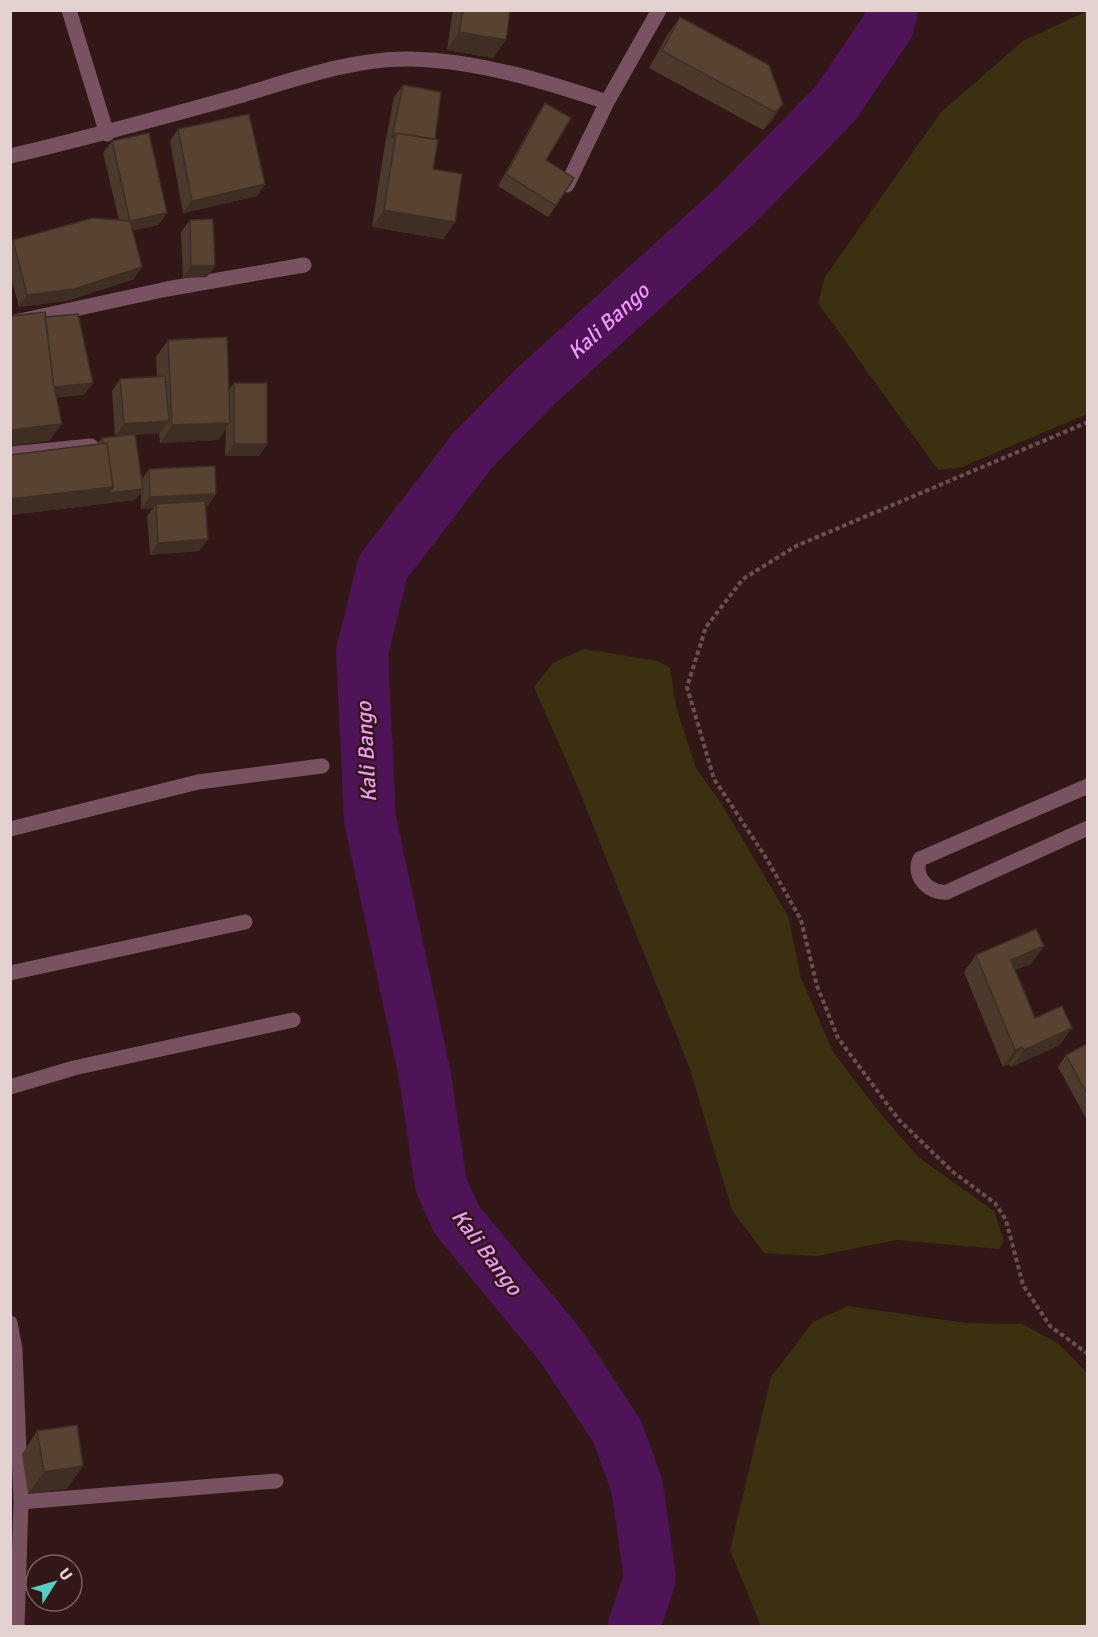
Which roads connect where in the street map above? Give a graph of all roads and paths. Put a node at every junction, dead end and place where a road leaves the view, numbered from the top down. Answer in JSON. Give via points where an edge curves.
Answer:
{"nodes":[{"id":1,"x":69,"y":10,"type":"edge"},
{"id":2,"x":659,"y":10,"type":"edge"},
{"id":3,"x":607,"y":102,"type":"junction"},
{"id":4,"x":107,"y":134,"type":"junction"},
{"id":5,"x":10,"y":156,"type":"edge"},
{"id":6,"x":567,"y":185,"type":"edge"},
{"id":7,"x":304,"y":265,"type":"dead end"},
{"id":8,"x":10,"y":323,"type":"edge"},
{"id":9,"x":1088,"y":422,"type":"edge"},
{"id":10,"x":100,"y":445,"type":"edge"},
{"id":11,"x":10,"y":454,"type":"edge"},
{"id":12,"x":322,"y":766,"type":"dead end"},
{"id":13,"x":1088,"y":786,"type":"edge"},
{"id":14,"x":1088,"y":828,"type":"edge"},
{"id":15,"x":10,"y":829,"type":"edge"},
{"id":16,"x":245,"y":922,"type":"dead end"},
{"id":17,"x":10,"y":973,"type":"edge"},
{"id":18,"x":293,"y":1020,"type":"dead end"},
{"id":19,"x":10,"y":1087,"type":"edge"},
{"id":20,"x":10,"y":1323,"type":"edge"},
{"id":21,"x":1088,"y":1354,"type":"edge"},
{"id":22,"x":276,"y":1481,"type":"dead end"},
{"id":23,"x":21,"y":1502,"type":"junction"},
{"id":24,"x":17,"y":1626,"type":"edge"}],
"edges":[{"from":1,"to":4,"type":"street"},
{"from":2,"to":3,"type":"street"},
{"from":3,"to":4,"type":"street","via":[[476,64],[410,58],[348,66]]},
{"from":3,"to":6,"type":"street"},
{"from":4,"to":5,"type":"street"},
{"from":7,"to":8,"type":"street"},
{"from":9,"to":21,"type":"path","via":[[796,546],[743,579],[706,627],[687,687],[714,779],[801,920],[817,986],[838,1038],[898,1120],[953,1172],[995,1203],[1006,1220],[1023,1286],[1050,1326]]},
{"from":10,"to":11,"type":"street"},
{"from":12,"to":15,"type":"street","via":[[198,782]]},
{"from":13,"to":14,"type":"street","via":[[920,859],[918,870],[930,889],[947,892]]},
{"from":16,"to":17,"type":"street"},
{"from":18,"to":19,"type":"street","via":[[74,1068]]},
{"from":20,"to":23,"type":"street","via":[[15,1349]]},
{"from":22,"to":23,"type":"street"},
{"from":23,"to":24,"type":"street"}]}
